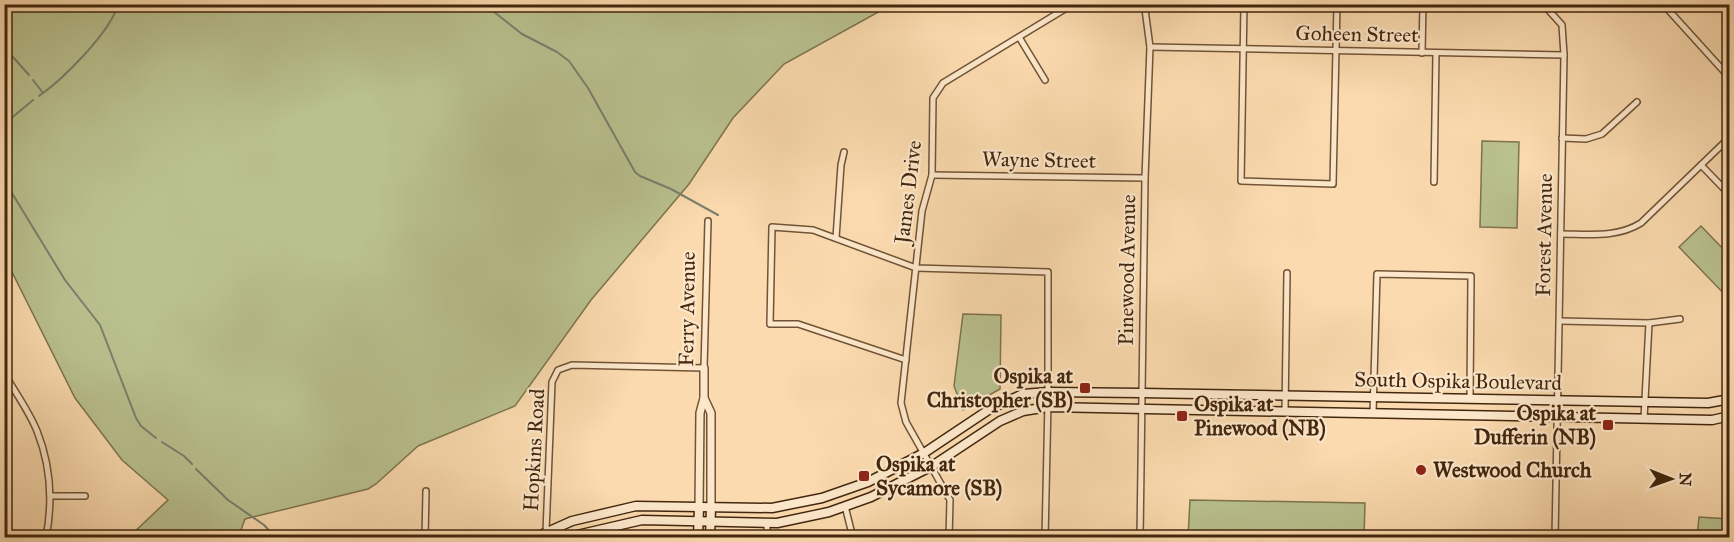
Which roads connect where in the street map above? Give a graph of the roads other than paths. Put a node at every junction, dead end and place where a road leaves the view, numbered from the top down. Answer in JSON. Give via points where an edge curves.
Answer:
{"nodes":[{"id":1,"x":1072,"y":4,"type":"edge"},
{"id":2,"x":1143,"y":4,"type":"edge"},
{"id":3,"x":1244,"y":4,"type":"edge"},
{"id":4,"x":1337,"y":4,"type":"edge"},
{"id":5,"x":1423,"y":4,"type":"edge"},
{"id":6,"x":1543,"y":4,"type":"edge"},
{"id":7,"x":1663,"y":4,"type":"edge"},
{"id":8,"x":1019,"y":37,"type":"junction"},
{"id":9,"x":1149,"y":47,"type":"junction"},
{"id":10,"x":1243,"y":48,"type":"junction"},
{"id":11,"x":1336,"y":50,"type":"junction"},
{"id":12,"x":1422,"y":53,"type":"junction"},
{"id":13,"x":1436,"y":53,"type":"junction"},
{"id":14,"x":1564,"y":55,"type":"junction"},
{"id":15,"x":1730,"y":79,"type":"edge"},
{"id":16,"x":1045,"y":80,"type":"dead end"},
{"id":17,"x":1730,"y":89,"type":"edge"},
{"id":18,"x":1638,"y":102,"type":"dead end"},
{"id":19,"x":1730,"y":137,"type":"edge"},
{"id":20,"x":1562,"y":138,"type":"junction"},
{"id":21,"x":844,"y":152,"type":"dead end"},
{"id":22,"x":1701,"y":165,"type":"junction"},
{"id":23,"x":932,"y":175,"type":"junction"},
{"id":24,"x":1145,"y":178,"type":"junction"},
{"id":25,"x":1434,"y":182,"type":"dead end"},
{"id":26,"x":1730,"y":195,"type":"edge"},
{"id":27,"x":708,"y":221,"type":"dead end"},
{"id":28,"x":1561,"y":234,"type":"junction"},
{"id":29,"x":836,"y":237,"type":"junction"},
{"id":30,"x":916,"y":268,"type":"junction"},
{"id":31,"x":1287,"y":273,"type":"dead end"},
{"id":32,"x":1680,"y":318,"type":"dead end"},
{"id":33,"x":1560,"y":321,"type":"junction"},
{"id":34,"x":1649,"y":323,"type":"junction"},
{"id":35,"x":906,"y":360,"type":"junction"},
{"id":36,"x":704,"y":368,"type":"junction"},
{"id":37,"x":5,"y":376,"type":"edge"},
{"id":38,"x":1048,"y":392,"type":"junction"},
{"id":39,"x":1142,"y":393,"type":"junction"},
{"id":40,"x":1285,"y":396,"type":"junction"},
{"id":41,"x":1373,"y":397,"type":"junction"},
{"id":42,"x":704,"y":398,"type":"junction"},
{"id":43,"x":1470,"y":399,"type":"junction"},
{"id":44,"x":1730,"y":399,"type":"edge"},
{"id":45,"x":1557,"y":400,"type":"junction"},
{"id":46,"x":1645,"y":402,"type":"junction"},
{"id":47,"x":1048,"y":407,"type":"junction"},
{"id":48,"x":1142,"y":408,"type":"junction"},
{"id":49,"x":1285,"y":411,"type":"junction"},
{"id":50,"x":1373,"y":413,"type":"junction"},
{"id":51,"x":1557,"y":416,"type":"junction"},
{"id":52,"x":1730,"y":416,"type":"edge"},
{"id":53,"x":1644,"y":418,"type":"junction"},
{"id":54,"x":924,"y":453,"type":"junction"},
{"id":55,"x":932,"y":466,"type":"junction"},
{"id":56,"x":426,"y":491,"type":"dead end"},
{"id":57,"x":51,"y":496,"type":"junction"},
{"id":58,"x":85,"y":496,"type":"dead end"},
{"id":59,"x":845,"y":506,"type":"junction"},
{"id":60,"x":699,"y":507,"type":"junction"},
{"id":61,"x":711,"y":507,"type":"junction"},
{"id":62,"x":698,"y":521,"type":"junction"},
{"id":63,"x":710,"y":522,"type":"junction"},
{"id":64,"x":767,"y":523,"type":"junction"},
{"id":65,"x":546,"y":532,"type":"junction"},
{"id":66,"x":46,"y":537,"type":"edge"},
{"id":67,"x":425,"y":537,"type":"edge"},
{"id":68,"x":534,"y":537,"type":"edge"},
{"id":69,"x":564,"y":537,"type":"edge"},
{"id":70,"x":698,"y":537,"type":"edge"},
{"id":71,"x":710,"y":537,"type":"edge"},
{"id":72,"x":767,"y":537,"type":"edge"},
{"id":73,"x":853,"y":537,"type":"edge"},
{"id":74,"x":949,"y":537,"type":"edge"},
{"id":75,"x":1045,"y":537,"type":"edge"},
{"id":76,"x":1140,"y":537,"type":"edge"},
{"id":77,"x":1555,"y":537,"type":"edge"}],
"edges":[{"from":1,"to":8,"type":"street","name":"James Drive"},
{"from":2,"to":9,"type":"street","name":"Pinewood Avenue"},
{"from":3,"to":10,"type":"street"},
{"from":4,"to":11,"type":"street"},
{"from":5,"to":12,"type":"street"},
{"from":6,"to":14,"type":"street","name":"Forest Avenue","via":[[1562,25]]},
{"from":7,"to":15,"type":"street"},
{"from":8,"to":16,"type":"street"},
{"from":8,"to":23,"type":"street","name":"James Drive","via":[[943,83],[933,98]]},
{"from":9,"to":10,"type":"street","name":"Goheen Street"},
{"from":9,"to":24,"type":"street","name":"Pinewood Avenue"},
{"from":10,"to":11,"type":"street","name":"Goheen Street"},
{"from":10,"to":11,"type":"street","via":[[1241,181],[1333,184]]},
{"from":11,"to":12,"type":"street","name":"Goheen Street"},
{"from":12,"to":13,"type":"street","name":"Goheen Street"},
{"from":13,"to":14,"type":"street","name":"Goheen Street"},
{"from":13,"to":25,"type":"street"},
{"from":14,"to":20,"type":"street","name":"Forest Avenue"},
{"from":15,"to":17,"type":"street"},
{"from":18,"to":20,"type":"street","via":[[1602,135]]},
{"from":19,"to":22,"type":"street"},
{"from":20,"to":28,"type":"street","name":"Forest Avenue"},
{"from":21,"to":29,"type":"street"},
{"from":22,"to":26,"type":"street"},
{"from":22,"to":28,"type":"street","via":[[1630,230],[1617,234]]},
{"from":23,"to":24,"type":"street","name":"Wayne Street"},
{"from":23,"to":30,"type":"street","name":"James Drive","via":[[922,211]]},
{"from":24,"to":39,"type":"street","name":"Pinewood Avenue"},
{"from":27,"to":36,"type":"street","name":"Ferry Avenue"},
{"from":28,"to":33,"type":"street","name":"Forest Avenue"},
{"from":29,"to":30,"type":"street"},
{"from":29,"to":35,"type":"street","via":[[813,230],[772,227],[770,324],[798,324]]},
{"from":30,"to":35,"type":"street","name":"James Drive"},
{"from":30,"to":38,"type":"street","via":[[1048,272]]},
{"from":31,"to":40,"type":"street"},
{"from":32,"to":34,"type":"street"},
{"from":33,"to":34,"type":"street"},
{"from":33,"to":45,"type":"street","name":"Forest Avenue"},
{"from":34,"to":46,"type":"street"},
{"from":35,"to":54,"type":"street","name":"James Drive","via":[[901,403],[906,422]]},
{"from":36,"to":42,"type":"street","name":"Ferry Avenue"},
{"from":36,"to":65,"type":"street","name":"Hopkins Road","via":[[572,365],[558,370],[552,382]]},
{"from":37,"to":57,"type":"street","via":[[37,430]]},
{"from":38,"to":39,"type":"main road","name":"South Ospika Boulevard"},
{"from":38,"to":47,"type":"street"},
{"from":38,"to":54,"type":"main road","name":"South Ospika Boulevard","via":[[1023,394],[990,409]]},
{"from":39,"to":40,"type":"main road","name":"South Ospika Boulevard"},
{"from":39,"to":48,"type":"street","name":"Pinewood Avenue"},
{"from":40,"to":41,"type":"main road","name":"South Ospika Boulevard"},
{"from":40,"to":49,"type":"street"},
{"from":41,"to":43,"type":"main road","name":"South Ospika Boulevard"},
{"from":41,"to":43,"type":"street","via":[[1377,274],[1388,274],[1471,276]]},
{"from":41,"to":50,"type":"street"},
{"from":42,"to":60,"type":"street","name":"Ferry Avenue","via":[[700,413]]},
{"from":42,"to":61,"type":"street","name":"Ferry Avenue","via":[[711,413]]},
{"from":43,"to":45,"type":"main road","name":"South Ospika Boulevard"},
{"from":44,"to":46,"type":"main road","name":"South Ospika Boulevard","via":[[1708,403]]},
{"from":45,"to":46,"type":"main road","name":"South Ospika Boulevard"},
{"from":45,"to":51,"type":"street","name":"Forest Avenue"},
{"from":46,"to":53,"type":"street"},
{"from":47,"to":48,"type":"main road","name":"South Ospika Boulevard"},
{"from":47,"to":55,"type":"main road","name":"South Ospika Boulevard","via":[[1023,411],[1000,421]]},
{"from":47,"to":75,"type":"street"},
{"from":48,"to":49,"type":"main road","name":"South Ospika Boulevard"},
{"from":48,"to":76,"type":"street","name":"Pinewood Avenue"},
{"from":49,"to":50,"type":"main road","name":"South Ospika Boulevard"},
{"from":50,"to":51,"type":"main road","name":"South Ospika Boulevard"},
{"from":51,"to":53,"type":"main road","name":"South Ospika Boulevard"},
{"from":51,"to":77,"type":"street","name":"Forest Avenue"},
{"from":52,"to":53,"type":"main road","name":"South Ospika Boulevard","via":[[1712,420]]},
{"from":54,"to":55,"type":"street","name":"James Drive"},
{"from":54,"to":61,"type":"main road","name":"South Ospika Boulevard","via":[[868,482],[822,498],[772,507]]},
{"from":55,"to":59,"type":"main road","name":"South Ospika Boulevard"},
{"from":55,"to":74,"type":"street","name":"James Drive","via":[[950,500]]},
{"from":56,"to":67,"type":"street"},
{"from":57,"to":58,"type":"street"},
{"from":57,"to":66,"type":"street"},
{"from":59,"to":64,"type":"main road","name":"South Ospika Boulevard"},
{"from":59,"to":73,"type":"street"},
{"from":60,"to":61,"type":"main road","name":"South Ospika Boulevard"},
{"from":60,"to":62,"type":"main road","name":"Ferry Avenue"},
{"from":60,"to":65,"type":"main road","name":"South Ospika Boulevard","via":[[636,506],[572,521]]},
{"from":61,"to":63,"type":"main road","name":"Ferry Avenue"},
{"from":62,"to":63,"type":"main road","name":"South Ospika Boulevard"},
{"from":62,"to":69,"type":"main road","name":"South Ospika Boulevard","via":[[642,520]]},
{"from":62,"to":70,"type":"main road","name":"Ferry Avenue"},
{"from":63,"to":64,"type":"main road","name":"South Ospika Boulevard"},
{"from":63,"to":71,"type":"main road","name":"Ferry Avenue"},
{"from":64,"to":72,"type":"street"},
{"from":65,"to":68,"type":"main road","name":"South Ospika Boulevard"}]}
